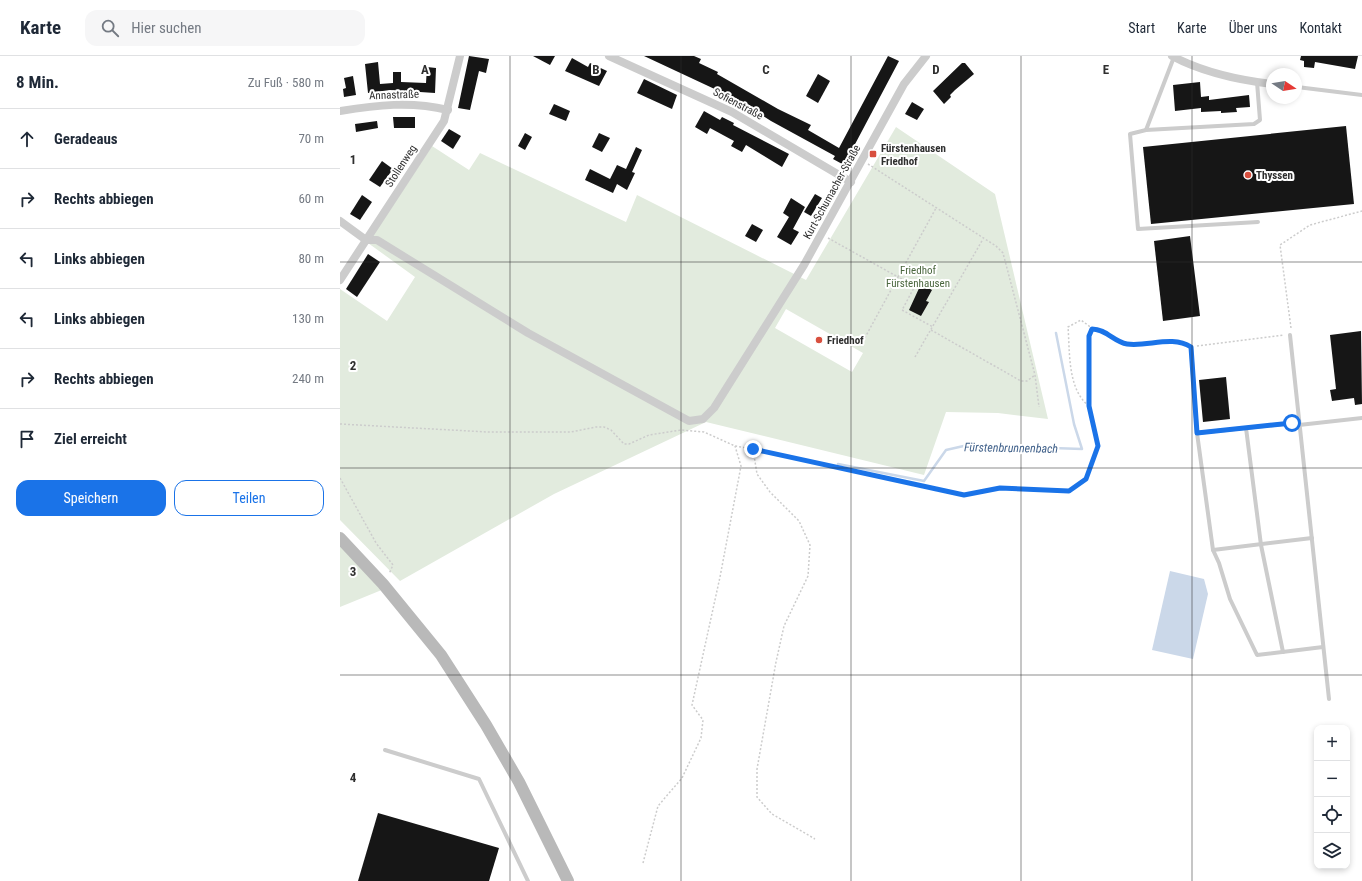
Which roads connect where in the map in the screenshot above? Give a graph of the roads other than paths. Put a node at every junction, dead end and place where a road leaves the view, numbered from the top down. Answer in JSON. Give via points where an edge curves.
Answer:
{"nodes":[{"id":1,"x":460,"y":56,"type":"edge"},
{"id":2,"x":609,"y":56,"type":"edge"},
{"id":3,"x":926,"y":56,"type":"edge"},
{"id":4,"x":1173,"y":57,"type":"edge"},
{"id":5,"x":1257,"y":82,"type":"junction"},
{"id":6,"x":1266,"y":83,"type":"edge"},
{"id":7,"x":1302,"y":88,"type":"edge"},
{"id":8,"x":1362,"y":96,"type":"edge"},
{"id":9,"x":448,"y":110,"type":"junction"},
{"id":10,"x":340,"y":111,"type":"edge"},
{"id":11,"x":1146,"y":130,"type":"junction"},
{"id":12,"x":851,"y":182,"type":"junction"},
{"id":13,"x":340,"y":221,"type":"edge"},
{"id":14,"x":1258,"y":222,"type":"dead end"},
{"id":15,"x":366,"y":240,"type":"junction"},
{"id":16,"x":340,"y":280,"type":"edge"},
{"id":17,"x":1290,"y":335,"type":"road end"},
{"id":18,"x":1191,"y":347,"type":"road end"},
{"id":19,"x":1362,"y":418,"type":"edge"},
{"id":20,"x":1300,"y":426,"type":"junction"},
{"id":21,"x":1246,"y":428,"type":"junction"},
{"id":22,"x":1197,"y":433,"type":"junction"},
{"id":23,"x":340,"y":538,"type":"edge"},
{"id":24,"x":1312,"y":538,"type":"junction"},
{"id":25,"x":1261,"y":544,"type":"junction"},
{"id":26,"x":1214,"y":550,"type":"junction"},
{"id":27,"x":1324,"y":647,"type":"junction"},
{"id":28,"x":1283,"y":652,"type":"junction"},
{"id":29,"x":1329,"y":699,"type":"dead end"},
{"id":30,"x":385,"y":750,"type":"dead end"},
{"id":31,"x":528,"y":881,"type":"edge"},
{"id":32,"x":568,"y":881,"type":"edge"}],
"edges":[{"from":1,"to":9,"type":"street","name":"Stollenweg"},
{"from":2,"to":12,"type":"street","name":"Sofienstraße","via":[[732,112]]},
{"from":3,"to":12,"type":"street","name":"Kurt-Schumacher-Straße","via":[[904,84]]},
{"from":4,"to":5,"type":"street","via":[[1197,67]]},
{"from":4,"to":11,"type":"lane"},
{"from":5,"to":6,"type":"street"},
{"from":5,"to":11,"type":"lane","via":[[1260,120],[1254,124]]},
{"from":7,"to":8,"type":"lane"},
{"from":9,"to":10,"type":"street","name":"Annastraße","via":[[406,104]]},
{"from":9,"to":15,"type":"street","name":"Stollenweg","via":[[444,121]]},
{"from":11,"to":14,"type":"lane","via":[[1130,134],[1138,229]]},
{"from":12,"to":15,"type":"street","name":"Kurt-Schumacher-Straße","via":[[804,265],[714,408],[703,419],[689,421],[528,333],[377,240]]},
{"from":13,"to":15,"type":"street"},
{"from":15,"to":16,"type":"street","name":"Stollenweg"},
{"from":17,"to":20,"type":"lane"},
{"from":18,"to":22,"type":"lane"},
{"from":19,"to":20,"type":"lane"},
{"from":20,"to":21,"type":"lane","via":[[1292,423]]},
{"from":20,"to":24,"type":"lane"},
{"from":21,"to":22,"type":"lane"},
{"from":21,"to":25,"type":"lane"},
{"from":22,"to":26,"type":"lane"},
{"from":23,"to":32,"type":"main road","via":[[383,584],[441,655],[519,782]]},
{"from":24,"to":25,"type":"lane"},
{"from":24,"to":27,"type":"lane"},
{"from":25,"to":26,"type":"lane"},
{"from":25,"to":28,"type":"lane"},
{"from":26,"to":28,"type":"lane","via":[[1230,600],[1257,655]]},
{"from":27,"to":28,"type":"lane"},
{"from":27,"to":29,"type":"lane"},
{"from":30,"to":31,"type":"lane","via":[[479,779]]}]}
